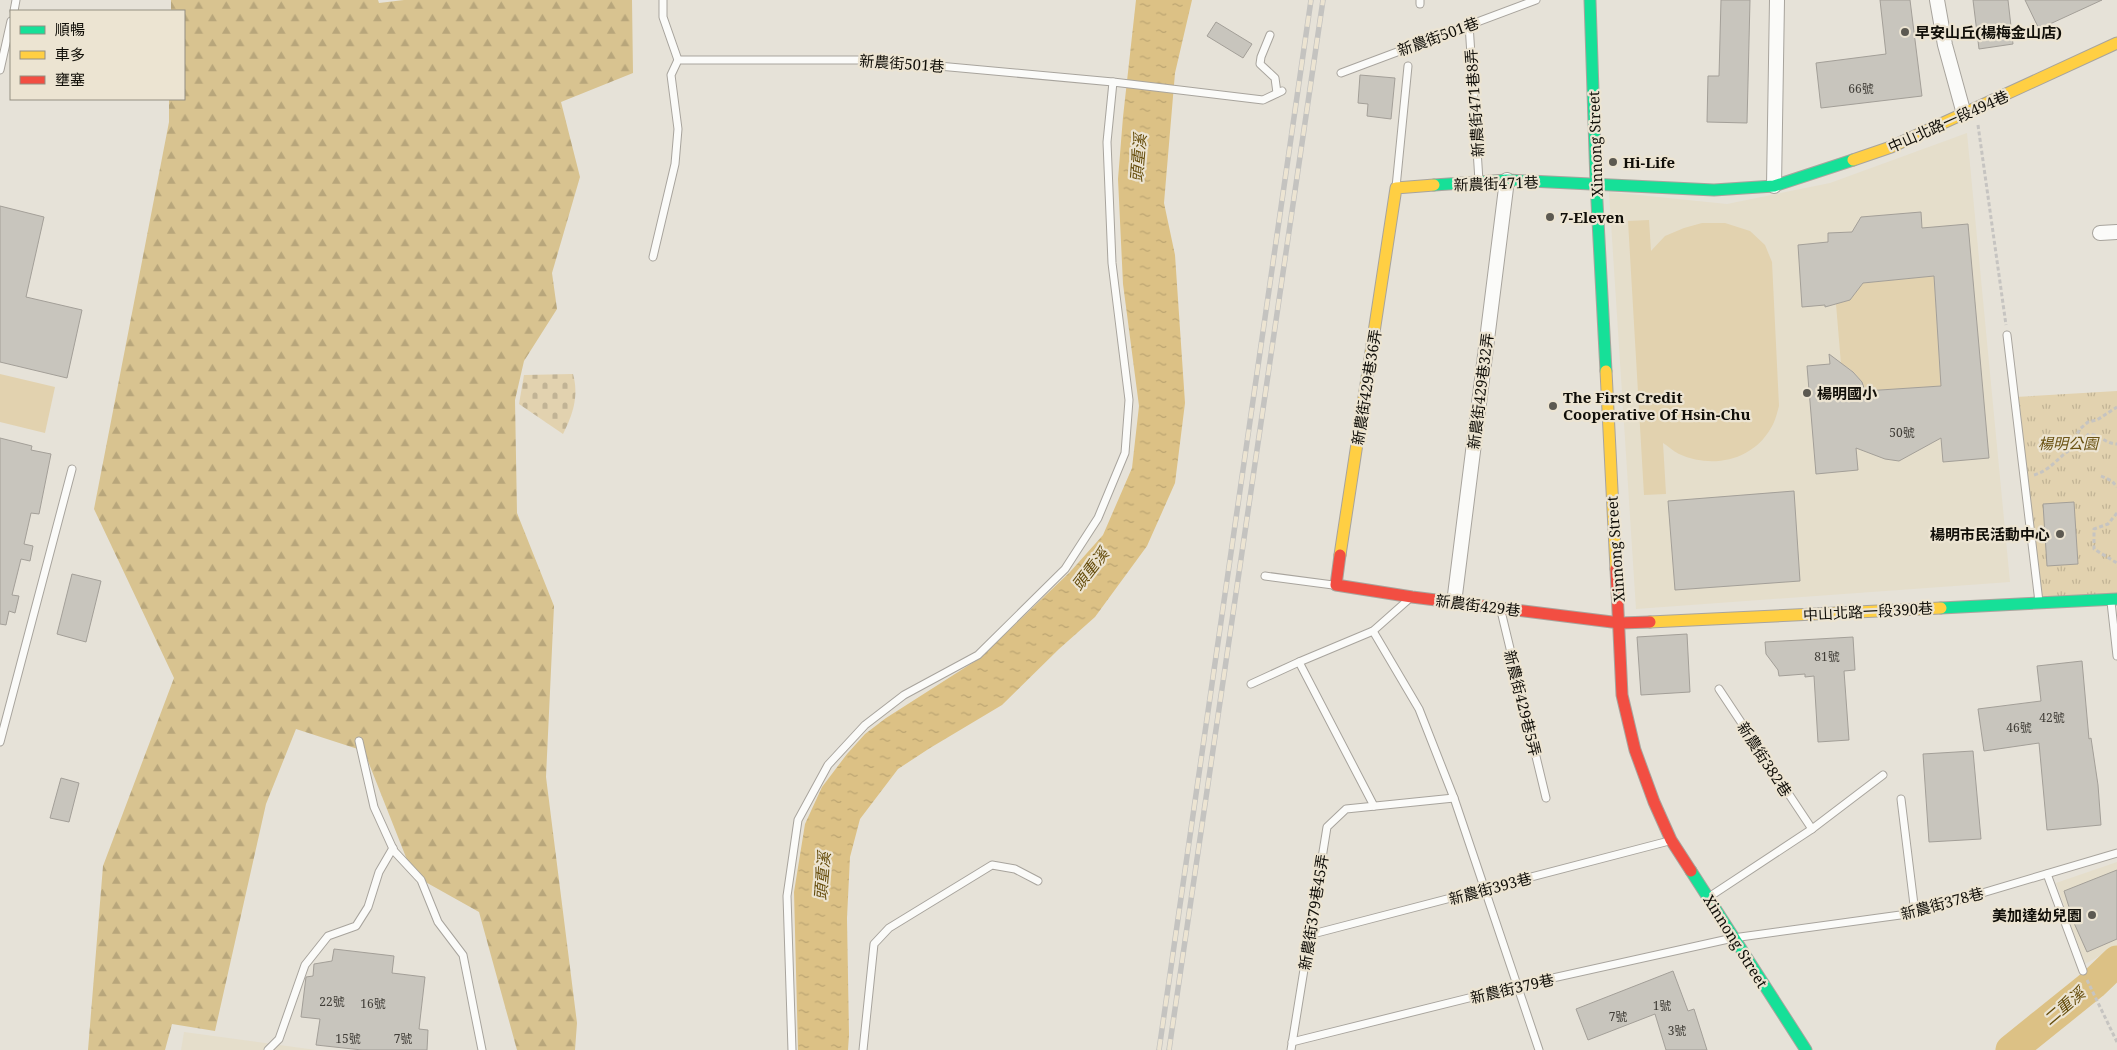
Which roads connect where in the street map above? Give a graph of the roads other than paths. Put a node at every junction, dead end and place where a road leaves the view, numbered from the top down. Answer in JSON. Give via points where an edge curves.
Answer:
{"nodes":[{"id":1,"x":663,"y":0,"type":"edge"},
{"id":2,"x":1536,"y":0,"type":"edge"},
{"id":3,"x":1590,"y":0,"type":"edge"},
{"id":4,"x":1777,"y":0,"type":"edge"},
{"id":5,"x":1937,"y":0,"type":"edge"},
{"id":6,"x":1469,"y":24,"type":"junction"},
{"id":7,"x":10,"y":26,"type":"edge"},
{"id":8,"x":1270,"y":35,"type":"dead end"},
{"id":9,"x":2117,"y":44,"type":"edge"},
{"id":10,"x":678,"y":60,"type":"junction"},
{"id":11,"x":1408,"y":66,"type":"dead end"},
{"id":12,"x":0,"y":70,"type":"edge"},
{"id":13,"x":1341,"y":73,"type":"dead end"},
{"id":14,"x":1113,"y":82,"type":"junction"},
{"id":15,"x":1970,"y":112,"type":"junction"},
{"id":16,"x":1507,"y":180,"type":"junction"},
{"id":17,"x":1479,"y":182,"type":"junction"},
{"id":18,"x":1596,"y":183,"type":"junction"},
{"id":19,"x":1774,"y":186,"type":"junction"},
{"id":20,"x":1396,"y":188,"type":"junction"},
{"id":21,"x":2117,"y":232,"type":"edge"},
{"id":22,"x":2100,"y":233,"type":"dead end"},
{"id":23,"x":653,"y":257,"type":"dead end"},
{"id":24,"x":2008,"y":335,"type":"road end"},
{"id":25,"x":72,"y":469,"type":"dead end"},
{"id":26,"x":1265,"y":576,"type":"dead end"},
{"id":27,"x":1336,"y":586,"type":"junction"},
{"id":28,"x":1412,"y":597,"type":"junction"},
{"id":29,"x":2114,"y":599,"type":"edge"},
{"id":30,"x":2039,"y":602,"type":"junction"},
{"id":31,"x":1454,"y":603,"type":"junction"},
{"id":32,"x":1500,"y":608,"type":"junction"},
{"id":33,"x":1620,"y":623,"type":"junction"},
{"id":34,"x":1373,"y":632,"type":"junction"},
{"id":35,"x":2117,"y":656,"type":"edge"},
{"id":36,"x":1299,"y":662,"type":"junction"},
{"id":37,"x":1251,"y":684,"type":"dead end"},
{"id":38,"x":1719,"y":689,"type":"dead end"},
{"id":39,"x":359,"y":741,"type":"dead end"},
{"id":40,"x":0,"y":742,"type":"edge"},
{"id":41,"x":1883,"y":775,"type":"dead end"},
{"id":42,"x":1454,"y":798,"type":"junction"},
{"id":43,"x":1546,"y":798,"type":"dead end"},
{"id":44,"x":1901,"y":799,"type":"dead end"},
{"id":45,"x":1374,"y":806,"type":"junction"},
{"id":46,"x":1812,"y":829,"type":"junction"},
{"id":47,"x":1671,"y":840,"type":"junction"},
{"id":48,"x":393,"y":848,"type":"junction"},
{"id":49,"x":2117,"y":853,"type":"edge"},
{"id":50,"x":2047,"y":874,"type":"junction"},
{"id":51,"x":1038,"y":881,"type":"dead end"},
{"id":52,"x":1485,"y":890,"type":"junction"},
{"id":53,"x":1709,"y":897,"type":"junction"},
{"id":54,"x":1915,"y":913,"type":"junction"},
{"id":55,"x":1310,"y":935,"type":"junction"},
{"id":56,"x":1733,"y":938,"type":"junction"},
{"id":57,"x":2083,"y":971,"type":"road end"},
{"id":58,"x":1517,"y":986,"type":"junction"},
{"id":59,"x":1292,"y":1046,"type":"edge"},
{"id":60,"x":480,"y":1048,"type":"edge"},
{"id":61,"x":268,"y":1050,"type":"edge"},
{"id":62,"x":792,"y":1050,"type":"edge"},
{"id":63,"x":863,"y":1050,"type":"edge"},
{"id":64,"x":1539,"y":1050,"type":"edge"},
{"id":65,"x":1806,"y":1050,"type":"edge"}],
"edges":[{"from":1,"to":10,"type":"lane","via":[[663,17]]},
{"from":2,"to":6,"type":"lane","name":"新農街501巷"},
{"from":3,"to":18,"type":"street","name":"Xinnong Street"},
{"from":4,"to":19,"type":"street"},
{"from":5,"to":15,"type":"street","via":[[1945,45]]},
{"from":6,"to":13,"type":"lane","name":"新農街501巷"},
{"from":6,"to":17,"type":"lane","name":"新農街471巷8弄"},
{"from":7,"to":12,"type":"lane"},
{"from":8,"to":14,"type":"lane","name":"新農街501巷","via":[[1260,64],[1275,78],[1280,92],[1262,100]]},
{"from":9,"to":15,"type":"street","name":"中山北路一段494巷"},
{"from":10,"to":14,"type":"lane","name":"新農街501巷","via":[[873,60]]},
{"from":10,"to":23,"type":"lane","via":[[671,76],[678,129],[675,164]]},
{"from":11,"to":20,"type":"lane"},
{"from":14,"to":62,"type":"lane","via":[[1108,142],[1112,263],[1129,400],[1125,453],[1098,518],[1065,569],[978,655],[904,694],[865,725],[828,765],[819,781],[798,820],[787,896]]},
{"from":15,"to":19,"type":"street","name":"中山北路一段494巷","via":[[1891,147]]},
{"from":16,"to":17,"type":"street","name":"新農街471巷"},
{"from":16,"to":18,"type":"street","name":"新農街471巷"},
{"from":16,"to":31,"type":"street","name":"新農街429巷32弄"},
{"from":17,"to":20,"type":"street","name":"新農街471巷"},
{"from":18,"to":19,"type":"street","name":"中山北路一段494巷","via":[[1714,190]]},
{"from":18,"to":33,"type":"street","name":"Xinnong Street"},
{"from":20,"to":27,"type":"street","name":"新農街429巷36弄"},
{"from":21,"to":22,"type":"street"},
{"from":24,"to":30,"type":"lane"},
{"from":25,"to":40,"type":"lane"},
{"from":26,"to":27,"type":"lane"},
{"from":27,"to":28,"type":"street","name":"新農街429巷"},
{"from":28,"to":31,"type":"street","name":"新農街429巷"},
{"from":28,"to":34,"type":"lane"},
{"from":29,"to":30,"type":"street","name":"中山北路一段390巷"},
{"from":29,"to":35,"type":"lane"},
{"from":30,"to":33,"type":"street","name":"中山北路一段390巷"},
{"from":31,"to":32,"type":"street","name":"新農街429巷"},
{"from":32,"to":33,"type":"street","name":"新農街429巷"},
{"from":32,"to":43,"type":"lane","name":"新農街429巷5弄"},
{"from":33,"to":47,"type":"street","name":"Xinnong Street","via":[[1622,695],[1635,750]]},
{"from":34,"to":36,"type":"lane"},
{"from":34,"to":42,"type":"lane","via":[[1419,708]]},
{"from":36,"to":37,"type":"lane"},
{"from":36,"to":45,"type":"lane"},
{"from":38,"to":46,"type":"lane","name":"新農街382巷"},
{"from":39,"to":48,"type":"lane","via":[[374,806]]},
{"from":41,"to":46,"type":"lane"},
{"from":42,"to":45,"type":"lane","name":"新農街379巷45弄"},
{"from":42,"to":52,"type":"lane"},
{"from":44,"to":54,"type":"lane"},
{"from":45,"to":55,"type":"lane","name":"新農街379巷45弄","via":[[1346,809],[1327,827]]},
{"from":46,"to":53,"type":"lane"},
{"from":47,"to":52,"type":"lane","name":"新農街393巷"},
{"from":47,"to":53,"type":"street","name":"Xinnong Street"},
{"from":48,"to":60,"type":"lane","via":[[421,880],[438,922],[464,955]]},
{"from":48,"to":61,"type":"lane","via":[[379,872],[368,907],[356,926],[328,936],[305,965],[279,1038]]},
{"from":49,"to":50,"type":"lane","name":"新農街378巷"},
{"from":50,"to":54,"type":"lane","name":"新農街378巷"},
{"from":50,"to":57,"type":"lane"},
{"from":51,"to":63,"type":"lane","via":[[1015,869],[992,865],[889,928],[874,944]]},
{"from":52,"to":55,"type":"lane","name":"新農街393巷"},
{"from":52,"to":58,"type":"lane"},
{"from":53,"to":56,"type":"street","name":"Xinnong Street"},
{"from":54,"to":56,"type":"lane","name":"新農街378巷"},
{"from":55,"to":59,"type":"lane","name":"新農街379巷45弄"},
{"from":56,"to":58,"type":"lane","name":"新農街379巷"},
{"from":56,"to":65,"type":"street","name":"Xinnong Street"},
{"from":58,"to":59,"type":"lane","name":"新農街379巷"},
{"from":58,"to":64,"type":"lane"}]}
